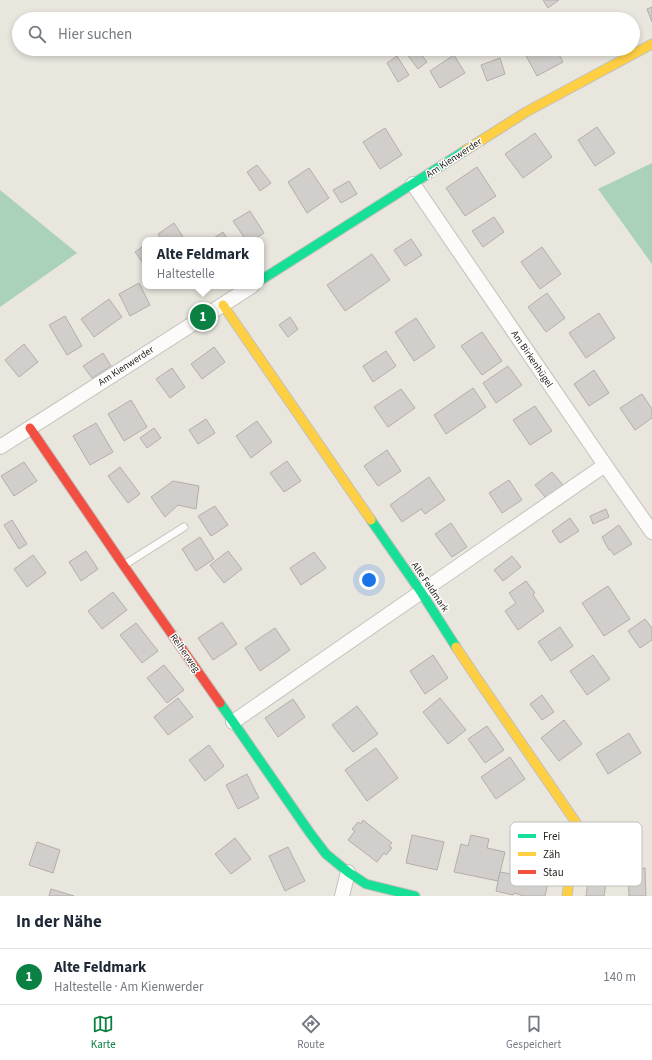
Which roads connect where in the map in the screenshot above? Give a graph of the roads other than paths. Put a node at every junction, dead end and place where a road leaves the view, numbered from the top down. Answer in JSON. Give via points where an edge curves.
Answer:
{"nodes":[{"id":1,"x":652,"y":44,"type":"edge"},
{"id":2,"x":640,"y":50,"type":"edge"},
{"id":3,"x":630,"y":56,"type":"edge"},
{"id":4,"x":413,"y":184,"type":"junction"},
{"id":5,"x":264,"y":278,"type":"edge"},
{"id":6,"x":247,"y":289,"type":"edge"},
{"id":7,"x":223,"y":304,"type":"junction"},
{"id":8,"x":30,"y":428,"type":"junction"},
{"id":9,"x":0,"y":447,"type":"edge"},
{"id":10,"x":600,"y":469,"type":"junction"},
{"id":11,"x":184,"y":528,"type":"dead end"},
{"id":12,"x":652,"y":532,"type":"edge"},
{"id":13,"x":124,"y":566,"type":"junction"},
{"id":14,"x":420,"y":592,"type":"junction"},
{"id":15,"x":233,"y":722,"type":"junction"},
{"id":16,"x":575,"y":822,"type":"edge"},
{"id":17,"x":348,"y":872,"type":"junction"},
{"id":18,"x":568,"y":886,"type":"edge"},
{"id":19,"x":342,"y":896,"type":"edge"},
{"id":20,"x":415,"y":896,"type":"edge"},
{"id":21,"x":567,"y":896,"type":"edge"}],
"edges":[{"from":1,"to":2,"type":"street","name":"Am Kienwerder"},
{"from":3,"to":4,"type":"street","name":"Am Kienwerder","via":[[526,112]]},
{"from":4,"to":5,"type":"street","name":"Am Kienwerder"},
{"from":4,"to":10,"type":"street","name":"Am Birkenhügel"},
{"from":6,"to":7,"type":"street","name":"Am Kienwerder"},
{"from":7,"to":8,"type":"street","name":"Am Kienwerder"},
{"from":7,"to":14,"type":"street","name":"Alte Feldmark"},
{"from":8,"to":9,"type":"street","name":"Am Kienwerder"},
{"from":8,"to":13,"type":"street","name":"Reiherweg"},
{"from":10,"to":12,"type":"street","name":"Am Birkenhügel"},
{"from":10,"to":14,"type":"street"},
{"from":11,"to":13,"type":"lane"},
{"from":13,"to":15,"type":"street","name":"Reiherweg"},
{"from":14,"to":15,"type":"street"},
{"from":14,"to":16,"type":"street","name":"Alte Feldmark"},
{"from":15,"to":17,"type":"street","name":"Reiherweg","via":[[326,854]]},
{"from":17,"to":19,"type":"street"},
{"from":17,"to":20,"type":"street","name":"Reiherweg","via":[[366,884]]},
{"from":18,"to":21,"type":"street","name":"Alte Feldmark"}]}
